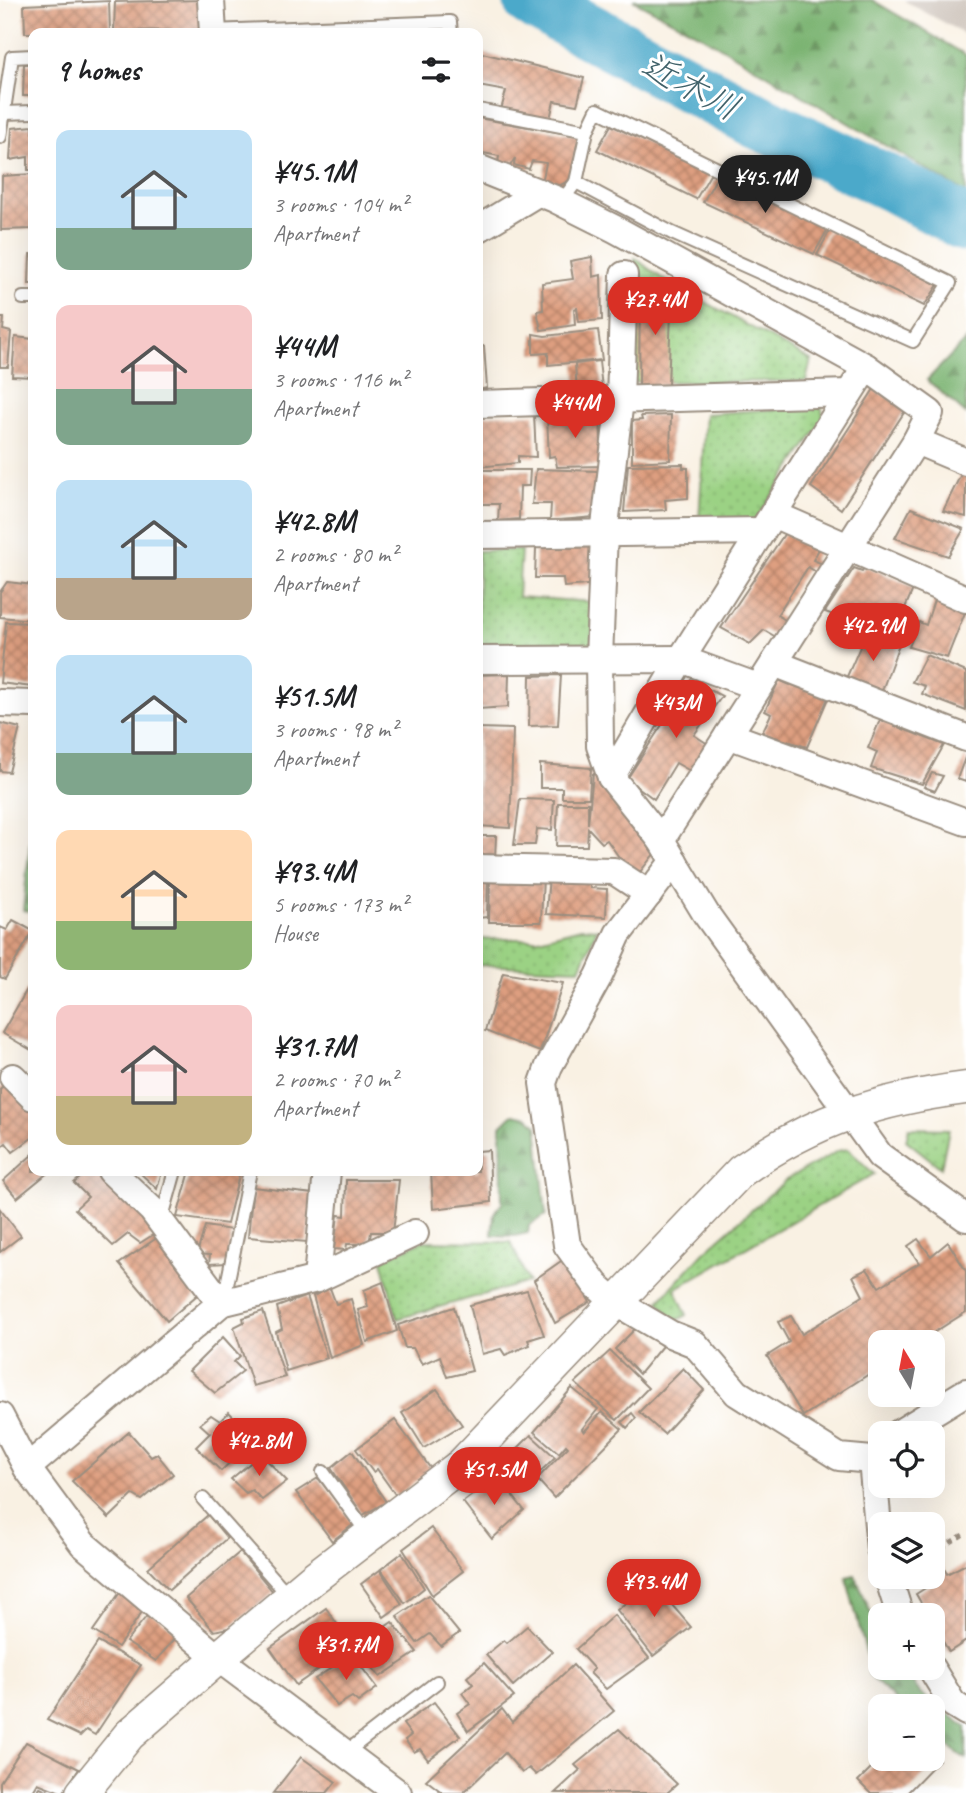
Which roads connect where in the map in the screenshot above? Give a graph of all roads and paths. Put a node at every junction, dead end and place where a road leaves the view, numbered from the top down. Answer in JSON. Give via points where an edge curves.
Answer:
{"nodes":[{"id":1,"x":211,"y":0,"type":"edge"},
{"id":2,"x":213,"y":28,"type":"edge"},
{"id":3,"x":308,"y":28,"type":"edge"},
{"id":4,"x":451,"y":28,"type":"edge"},
{"id":5,"x":28,"y":56,"type":"edge"},
{"id":6,"x":483,"y":111,"type":"edge"},
{"id":7,"x":28,"y":112,"type":"edge"},
{"id":8,"x":4,"y":113,"type":"junction"},
{"id":9,"x":587,"y":131,"type":"junction"},
{"id":10,"x":0,"y":137,"type":"edge"},
{"id":11,"x":483,"y":169,"type":"edge"},
{"id":12,"x":559,"y":192,"type":"junction"},
{"id":13,"x":483,"y":227,"type":"edge"},
{"id":14,"x":624,"y":275,"type":"dead end"},
{"id":15,"x":866,"y":367,"type":"junction"},
{"id":16,"x":849,"y":393,"type":"junction"},
{"id":17,"x":620,"y":400,"type":"junction"},
{"id":18,"x":483,"y":404,"type":"edge"},
{"id":19,"x":916,"y":441,"type":"junction"},
{"id":20,"x":966,"y":462,"type":"edge"},
{"id":21,"x":767,"y":523,"type":"junction"},
{"id":22,"x":604,"y":534,"type":"junction"},
{"id":23,"x":483,"y":535,"type":"edge"},
{"id":24,"x":846,"y":549,"type":"junction"},
{"id":25,"x":966,"y":599,"type":"edge"},
{"id":26,"x":599,"y":657,"type":"junction"},
{"id":27,"x":681,"y":659,"type":"junction"},
{"id":28,"x":483,"y":660,"type":"edge"},
{"id":29,"x":774,"y":663,"type":"junction"},
{"id":30,"x":758,"y":687,"type":"junction"},
{"id":31,"x":0,"y":703,"type":"edge"},
{"id":32,"x":28,"y":704,"type":"edge"},
{"id":33,"x":728,"y":735,"type":"junction"},
{"id":34,"x":966,"y":738,"type":"edge"},
{"id":35,"x":611,"y":777,"type":"junction"},
{"id":36,"x":966,"y":822,"type":"edge"},
{"id":37,"x":668,"y":850,"type":"junction"},
{"id":38,"x":483,"y":868,"type":"edge"},
{"id":39,"x":649,"y":894,"type":"junction"},
{"id":40,"x":13,"y":1077,"type":"dead end"},
{"id":41,"x":966,"y":1088,"type":"edge"},
{"id":42,"x":28,"y":1092,"type":"edge"},
{"id":43,"x":846,"y":1113,"type":"junction"},
{"id":44,"x":116,"y":1176,"type":"edge"},
{"id":45,"x":174,"y":1176,"type":"edge"},
{"id":46,"x":249,"y":1176,"type":"edge"},
{"id":47,"x":327,"y":1176,"type":"edge"},
{"id":48,"x":966,"y":1218,"type":"edge"},
{"id":49,"x":161,"y":1223,"type":"junction"},
{"id":50,"x":415,"y":1233,"type":"dead end"},
{"id":51,"x":317,"y":1279,"type":"junction"},
{"id":52,"x":218,"y":1299,"type":"junction"},
{"id":53,"x":614,"y":1301,"type":"junction"},
{"id":54,"x":966,"y":1392,"type":"edge"},
{"id":55,"x":0,"y":1416,"type":"edge"},
{"id":56,"x":919,"y":1421,"type":"edge"},
{"id":57,"x":868,"y":1455,"type":"edge"},
{"id":58,"x":27,"y":1468,"type":"junction"},
{"id":59,"x":323,"y":1472,"type":"dead end"},
{"id":60,"x":203,"y":1499,"type":"dead end"},
{"id":61,"x":966,"y":1533,"type":"edge"},
{"id":62,"x":369,"y":1535,"type":"junction"},
{"id":63,"x":945,"y":1546,"type":"edge"},
{"id":64,"x":291,"y":1597,"type":"junction"},
{"id":65,"x":218,"y":1658,"type":"junction"},
{"id":66,"x":938,"y":1680,"type":"edge"},
{"id":67,"x":437,"y":1682,"type":"dead end"},
{"id":68,"x":966,"y":1712,"type":"edge"},
{"id":69,"x":345,"y":1753,"type":"junction"},
{"id":70,"x":82,"y":1793,"type":"edge"},
{"id":71,"x":398,"y":1793,"type":"edge"}],
"edges":[{"from":1,"to":2,"type":"street"},
{"from":3,"to":4,"type":"lane","via":[[450,22]]},
{"from":5,"to":8,"type":"lane","via":[[12,57]]},
{"from":6,"to":9,"type":"lane"},
{"from":7,"to":8,"type":"lane"},
{"from":8,"to":10,"type":"lane"},
{"from":9,"to":12,"type":"lane"},
{"from":9,"to":12,"type":"lane","via":[[597,110],[950,283],[913,341],[672,233]]},
{"from":11,"to":12,"type":"street"},
{"from":12,"to":13,"type":"street"},
{"from":12,"to":15,"type":"street"},
{"from":14,"to":17,"type":"street"},
{"from":15,"to":16,"type":"street"},
{"from":15,"to":19,"type":"street","via":[[930,413]]},
{"from":16,"to":17,"type":"street"},
{"from":16,"to":21,"type":"street"},
{"from":17,"to":18,"type":"street"},
{"from":17,"to":22,"type":"street"},
{"from":19,"to":20,"type":"street"},
{"from":19,"to":24,"type":"street"},
{"from":21,"to":22,"type":"street"},
{"from":21,"to":24,"type":"street"},
{"from":21,"to":27,"type":"street"},
{"from":22,"to":23,"type":"street"},
{"from":22,"to":26,"type":"street"},
{"from":24,"to":25,"type":"street"},
{"from":24,"to":29,"type":"street"},
{"from":26,"to":27,"type":"street"},
{"from":26,"to":28,"type":"street"},
{"from":26,"to":35,"type":"street","via":[[600,746]]},
{"from":27,"to":30,"type":"street"},
{"from":27,"to":35,"type":"street"},
{"from":29,"to":30,"type":"street"},
{"from":29,"to":34,"type":"street"},
{"from":30,"to":33,"type":"street"},
{"from":31,"to":32,"type":"street"},
{"from":33,"to":36,"type":"street"},
{"from":33,"to":37,"type":"street"},
{"from":35,"to":37,"type":"street"},
{"from":37,"to":39,"type":"street"},
{"from":37,"to":43,"type":"street","via":[[706,914]]},
{"from":38,"to":39,"type":"street","via":[[614,871]]},
{"from":39,"to":53,"type":"street","via":[[618,934],[543,1083],[567,1245],[596,1285]]},
{"from":40,"to":42,"type":"street"},
{"from":41,"to":43,"type":"street"},
{"from":43,"to":48,"type":"street","via":[[880,1156]]},
{"from":43,"to":53,"type":"street","via":[[776,1146],[741,1171]]},
{"from":44,"to":49,"type":"street"},
{"from":45,"to":49,"type":"lane"},
{"from":46,"to":52,"type":"lane","via":[[227,1285]]},
{"from":47,"to":51,"type":"street"},
{"from":49,"to":52,"type":"street"},
{"from":50,"to":51,"type":"street"},
{"from":51,"to":52,"type":"street"},
{"from":52,"to":58,"type":"street"},
{"from":53,"to":57,"type":"street","via":[[695,1344],[737,1393],[839,1457]]},
{"from":53,"to":62,"type":"street","via":[[461,1465]]},
{"from":54,"to":56,"type":"street"},
{"from":55,"to":58,"type":"street"},
{"from":58,"to":65,"type":"street","via":[[83,1544]]},
{"from":59,"to":62,"type":"lane"},
{"from":60,"to":64,"type":"lane"},
{"from":61,"to":63,"type":"path"},
{"from":62,"to":64,"type":"street"},
{"from":64,"to":65,"type":"street"},
{"from":65,"to":69,"type":"street"},
{"from":65,"to":70,"type":"street","via":[[129,1735]]},
{"from":66,"to":68,"type":"street","via":[[953,1704]]},
{"from":67,"to":69,"type":"lane"},
{"from":69,"to":71,"type":"street"}]}
